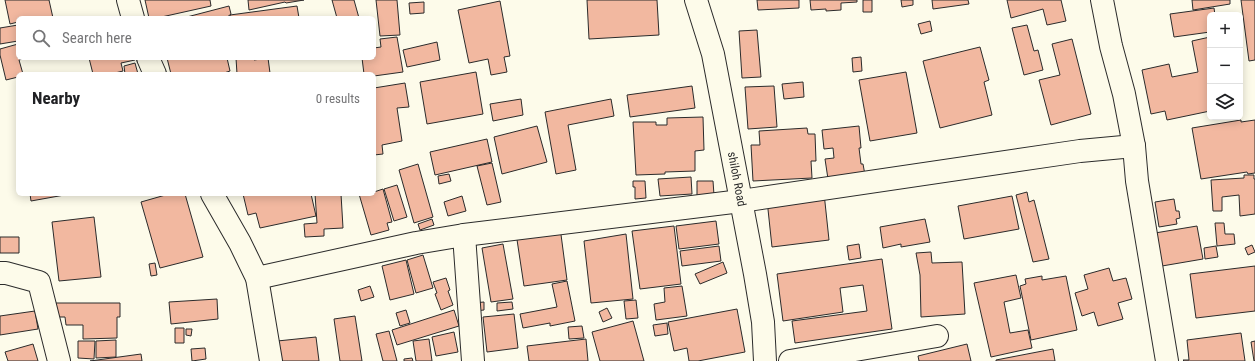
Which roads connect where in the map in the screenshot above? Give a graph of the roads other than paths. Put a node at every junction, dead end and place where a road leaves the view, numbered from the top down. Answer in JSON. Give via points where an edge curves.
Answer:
{"nodes":[{"id":1,"x":128,"y":0,"type":"edge"},
{"id":2,"x":696,"y":0,"type":"edge"},
{"id":3,"x":1102,"y":0,"type":"edge"},
{"id":4,"x":132,"y":16,"type":"edge"},
{"id":5,"x":149,"y":60,"type":"edge"},
{"id":6,"x":155,"y":72,"type":"edge"},
{"id":7,"x":1134,"y":146,"type":"junction"},
{"id":8,"x":213,"y":196,"type":"edge"},
{"id":9,"x":741,"y":201,"type":"junction"},
{"id":10,"x":464,"y":235,"type":"junction"},
{"id":11,"x":0,"y":273,"type":"edge"},
{"id":12,"x":257,"y":278,"type":"junction"},
{"id":13,"x":937,"y":336,"type":"dead end"},
{"id":14,"x":59,"y":361,"type":"edge"},
{"id":15,"x":271,"y":361,"type":"edge"},
{"id":16,"x":473,"y":361,"type":"edge"},
{"id":17,"x":765,"y":361,"type":"edge"},
{"id":18,"x":790,"y":361,"type":"edge"},
{"id":19,"x":1167,"y":361,"type":"edge"}],
"edges":[{"from":1,"to":4,"type":"street"},
{"from":2,"to":9,"type":"street","name":"shiloh Road","via":[[713,54]]},
{"from":3,"to":7,"type":"street"},
{"from":5,"to":6,"type":"street"},
{"from":7,"to":9,"type":"street","via":[[1080,151]]},
{"from":7,"to":19,"type":"street","via":[[1137,181]]},
{"from":8,"to":12,"type":"street"},
{"from":9,"to":10,"type":"street"},
{"from":9,"to":17,"type":"street","name":"shiloh Road","via":[[763,322]]},
{"from":10,"to":12,"type":"street"},
{"from":10,"to":16,"type":"street"},
{"from":11,"to":14,"type":"street","via":[[39,282]]},
{"from":12,"to":15,"type":"street"},
{"from":13,"to":18,"type":"street"}]}
